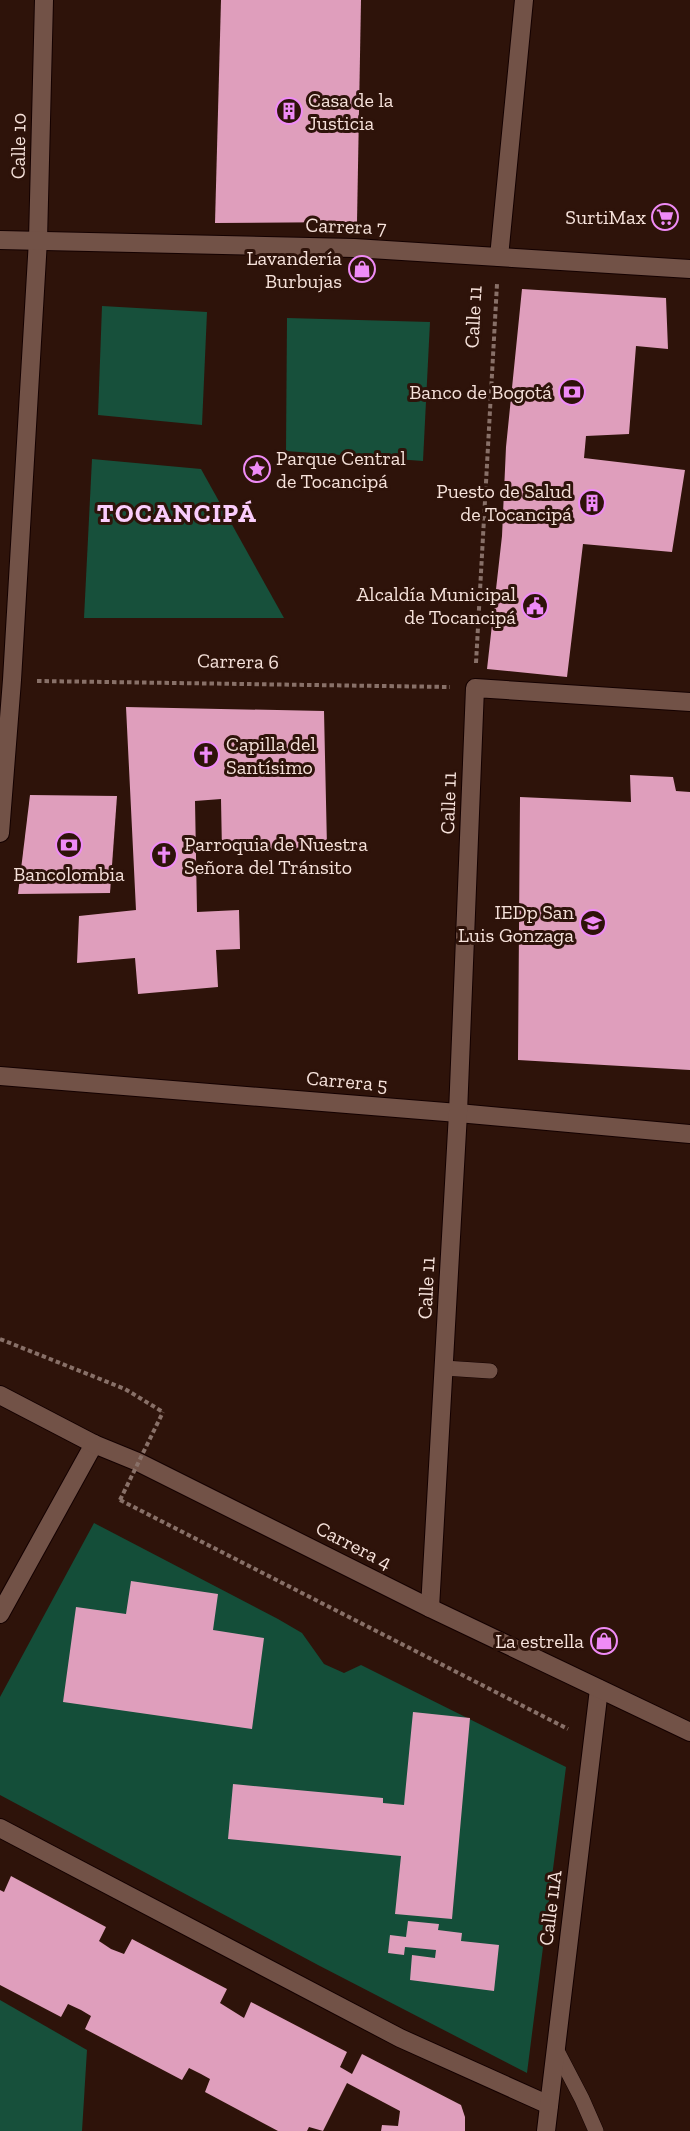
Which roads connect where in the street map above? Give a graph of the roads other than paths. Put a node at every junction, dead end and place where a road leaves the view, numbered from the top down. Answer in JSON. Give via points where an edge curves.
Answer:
{"nodes":[{"id":1,"x":45,"y":0,"type":"edge"},
{"id":2,"x":524,"y":0,"type":"edge"},
{"id":3,"x":0,"y":240,"type":"edge"},
{"id":4,"x":38,"y":240,"type":"junction"},
{"id":5,"x":499,"y":257,"type":"junction"},
{"id":6,"x":690,"y":269,"type":"edge"},
{"id":7,"x":6,"y":680,"type":"edge"},
{"id":8,"x":690,"y":702,"type":"edge"},
{"id":9,"x":0,"y":833,"type":"edge"},
{"id":10,"x":0,"y":1076,"type":"edge"},
{"id":11,"x":458,"y":1113,"type":"junction"},
{"id":12,"x":690,"y":1134,"type":"edge"},
{"id":13,"x":444,"y":1368,"type":"junction"},
{"id":14,"x":490,"y":1371,"type":"dead end"},
{"id":15,"x":0,"y":1395,"type":"edge"},
{"id":16,"x":94,"y":1444,"type":"junction"},
{"id":17,"x":430,"y":1608,"type":"junction"},
{"id":18,"x":0,"y":1614,"type":"edge"},
{"id":19,"x":599,"y":1689,"type":"junction"},
{"id":20,"x":690,"y":1732,"type":"edge"},
{"id":21,"x":0,"y":1828,"type":"edge"},
{"id":22,"x":556,"y":2049,"type":"junction"},
{"id":23,"x":549,"y":2105,"type":"junction"},
{"id":24,"x":546,"y":2131,"type":"edge"},
{"id":25,"x":596,"y":2131,"type":"edge"}],
"edges":[{"from":1,"to":4,"type":"street","name":"Calle 10"},
{"from":2,"to":5,"type":"street"},
{"from":3,"to":4,"type":"street","name":"Carrera 7"},
{"from":4,"to":5,"type":"street","name":"Carrera 7","via":[[354,248]]},
{"from":4,"to":7,"type":"street","name":"Calle 10"},
{"from":5,"to":6,"type":"street","name":"Carrera 7"},
{"from":7,"to":9,"type":"street","name":"Calle 10"},
{"from":8,"to":11,"type":"street","name":"Calle 11","via":[[475,688]]},
{"from":10,"to":11,"type":"street","name":"Carrera 5"},
{"from":11,"to":12,"type":"street","name":"Carrera 5"},
{"from":11,"to":13,"type":"street","name":"Calle 11"},
{"from":13,"to":14,"type":"lane"},
{"from":13,"to":17,"type":"street","name":"Calle 11"},
{"from":15,"to":16,"type":"street","name":"Carrera 4"},
{"from":16,"to":17,"type":"street","name":"Carrera 4","via":[[138,1462]]},
{"from":16,"to":18,"type":"street"},
{"from":17,"to":19,"type":"street","name":"Carrera 4"},
{"from":19,"to":20,"type":"street","name":"Carrera 4"},
{"from":19,"to":22,"type":"street","name":"Calle 11A"},
{"from":21,"to":23,"type":"street","via":[[400,2038]]},
{"from":22,"to":23,"type":"street","name":"Calle 11A"},
{"from":22,"to":25,"type":"lane"},
{"from":23,"to":24,"type":"street","name":"Calle 11A"}]}
